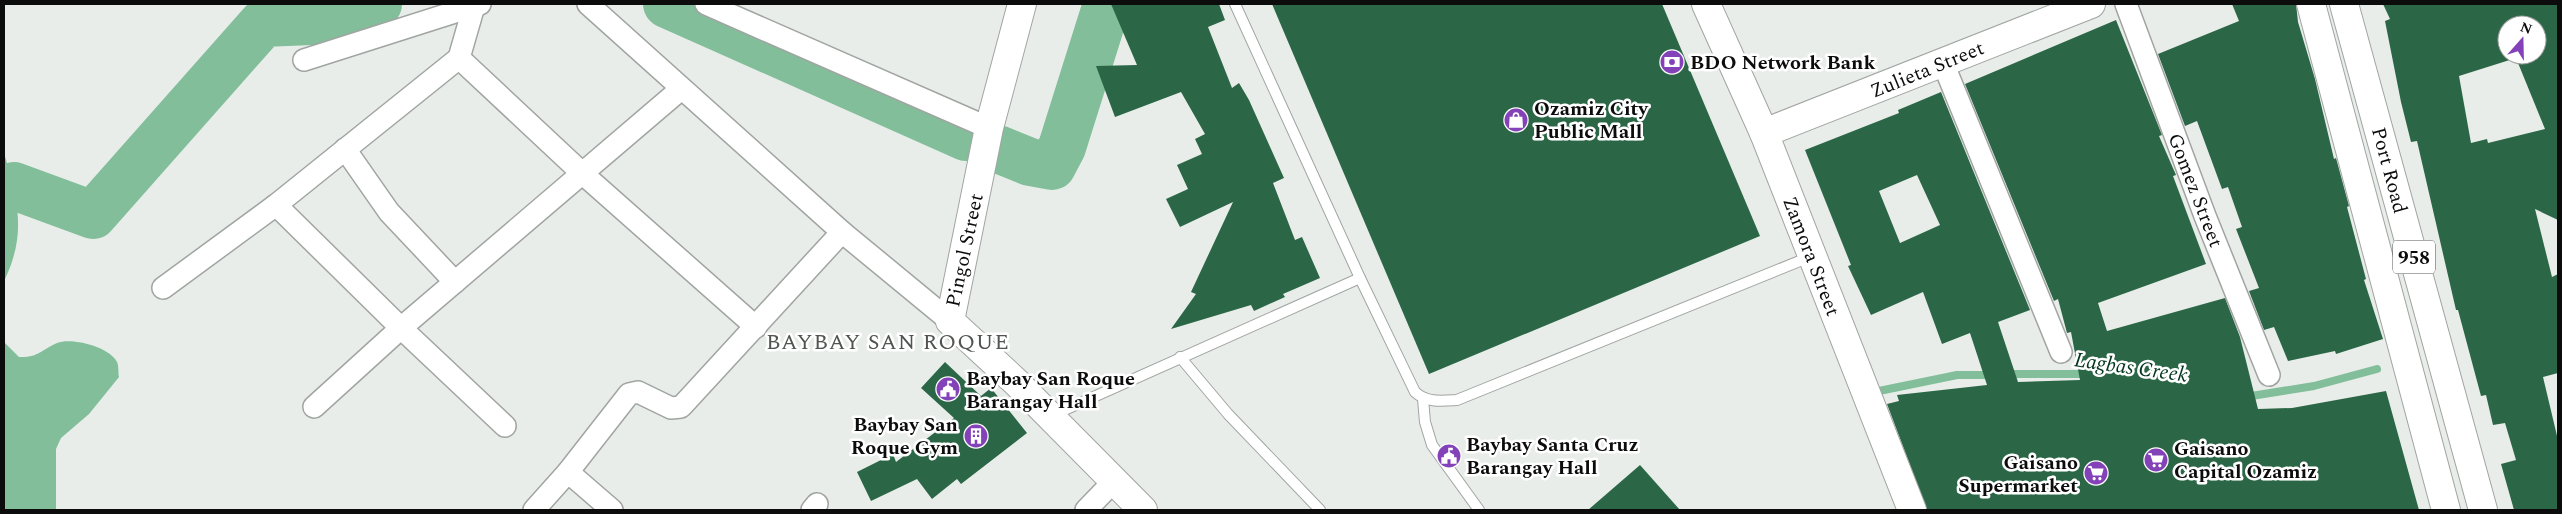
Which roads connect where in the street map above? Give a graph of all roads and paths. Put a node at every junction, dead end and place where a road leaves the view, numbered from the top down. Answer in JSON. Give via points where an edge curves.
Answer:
{"nodes":[{"id":1,"x":588,"y":4,"type":"edge"},
{"id":2,"x":706,"y":4,"type":"edge"},
{"id":3,"x":1022,"y":4,"type":"edge"},
{"id":4,"x":1235,"y":4,"type":"edge"},
{"id":5,"x":1706,"y":4,"type":"edge"},
{"id":6,"x":2090,"y":4,"type":"edge"},
{"id":7,"x":2126,"y":4,"type":"edge"},
{"id":8,"x":2311,"y":4,"type":"edge"},
{"id":9,"x":2344,"y":4,"type":"edge"},
{"id":10,"x":477,"y":5,"type":"edge"},
{"id":11,"x":459,"y":58,"type":"junction"},
{"id":12,"x":304,"y":60,"type":"dead end"},
{"id":13,"x":1943,"y":63,"type":"junction"},
{"id":14,"x":681,"y":88,"type":"junction"},
{"id":15,"x":989,"y":128,"type":"junction"},
{"id":16,"x":1764,"y":133,"type":"junction"},
{"id":17,"x":345,"y":149,"type":"junction"},
{"id":18,"x":583,"y":174,"type":"junction"},
{"id":19,"x":276,"y":206,"type":"junction"},
{"id":20,"x":842,"y":232,"type":"junction"},
{"id":21,"x":1812,"y":256,"type":"junction"},
{"id":22,"x":1360,"y":278,"type":"junction"},
{"id":23,"x":455,"y":282,"type":"junction"},
{"id":24,"x":163,"y":288,"type":"dead end"},
{"id":25,"x":950,"y":321,"type":"junction"},
{"id":26,"x":756,"y":327,"type":"junction"},
{"id":27,"x":401,"y":328,"type":"junction"},
{"id":28,"x":2436,"y":341,"type":"junction"},
{"id":29,"x":2403,"y":350,"type":"junction"},
{"id":30,"x":2061,"y":352,"type":"dead end"},
{"id":31,"x":1180,"y":358,"type":"junction"},
{"id":32,"x":2268,"y":375,"type":"dead end"},
{"id":33,"x":1424,"y":399,"type":"junction"},
{"id":34,"x":314,"y":407,"type":"dead end"},
{"id":35,"x":1050,"y":416,"type":"junction"},
{"id":36,"x":505,"y":426,"type":"dead end"},
{"id":37,"x":568,"y":472,"type":"junction"},
{"id":38,"x":1114,"y":481,"type":"junction"},
{"id":39,"x":534,"y":510,"type":"edge"},
{"id":40,"x":612,"y":510,"type":"edge"},
{"id":41,"x":1086,"y":510,"type":"edge"},
{"id":42,"x":1143,"y":510,"type":"edge"},
{"id":43,"x":1320,"y":510,"type":"edge"},
{"id":44,"x":1479,"y":510,"type":"edge"},
{"id":45,"x":1912,"y":510,"type":"edge"},
{"id":46,"x":2446,"y":510,"type":"edge"},
{"id":47,"x":2483,"y":510,"type":"edge"}],
"edges":[{"from":1,"to":14,"type":"street"},
{"from":2,"to":15,"type":"street"},
{"from":3,"to":15,"type":"street","name":"Pingol Street"},
{"from":4,"to":22,"type":"lane"},
{"from":5,"to":16,"type":"street","name":"Zamora Street"},
{"from":6,"to":13,"type":"street","name":"Zulieta Street"},
{"from":7,"to":32,"type":"street","name":"Gomez Street"},
{"from":8,"to":29,"type":"street","name":"Port Road","number":"958"},
{"from":9,"to":28,"type":"street","name":"Port Road","number":"958"},
{"from":10,"to":11,"type":"street"},
{"from":10,"to":12,"type":"street"},
{"from":11,"to":17,"type":"street"},
{"from":11,"to":18,"type":"street"},
{"from":13,"to":16,"type":"street","name":"Zulieta Street"},
{"from":13,"to":30,"type":"street"},
{"from":14,"to":18,"type":"street"},
{"from":14,"to":20,"type":"street"},
{"from":15,"to":25,"type":"street","name":"Pingol Street"},
{"from":16,"to":21,"type":"street","name":"Zamora Street"},
{"from":17,"to":19,"type":"street"},
{"from":17,"to":23,"type":"street","via":[[389,212]]},
{"from":18,"to":23,"type":"street"},
{"from":18,"to":26,"type":"street"},
{"from":19,"to":24,"type":"street"},
{"from":19,"to":27,"type":"street"},
{"from":20,"to":25,"type":"street"},
{"from":20,"to":26,"type":"street"},
{"from":21,"to":33,"type":"lane","via":[[1457,400]]},
{"from":21,"to":45,"type":"street","name":"Zamora Street"},
{"from":22,"to":31,"type":"lane"},
{"from":22,"to":33,"type":"lane","via":[[1413,387]]},
{"from":23,"to":27,"type":"street"},
{"from":25,"to":35,"type":"street","name":"Pingol Street"},
{"from":26,"to":37,"type":"street","via":[[681,407],[671,408],[638,392],[629,394]]},
{"from":27,"to":34,"type":"street"},
{"from":27,"to":36,"type":"street"},
{"from":28,"to":29,"type":"street"},
{"from":28,"to":47,"type":"street","name":"Port Road","number":"958"},
{"from":29,"to":46,"type":"street","name":"Port Road","number":"958"},
{"from":31,"to":35,"type":"lane"},
{"from":31,"to":43,"type":"lane","via":[[1228,414]]},
{"from":33,"to":44,"type":"lane","via":[[1425,422],[1432,446]]},
{"from":35,"to":38,"type":"street","name":"Pingol Street"},
{"from":37,"to":39,"type":"street"},
{"from":37,"to":40,"type":"street"},
{"from":38,"to":41,"type":"street"},
{"from":38,"to":42,"type":"street","name":"Pingol Street"}]}
